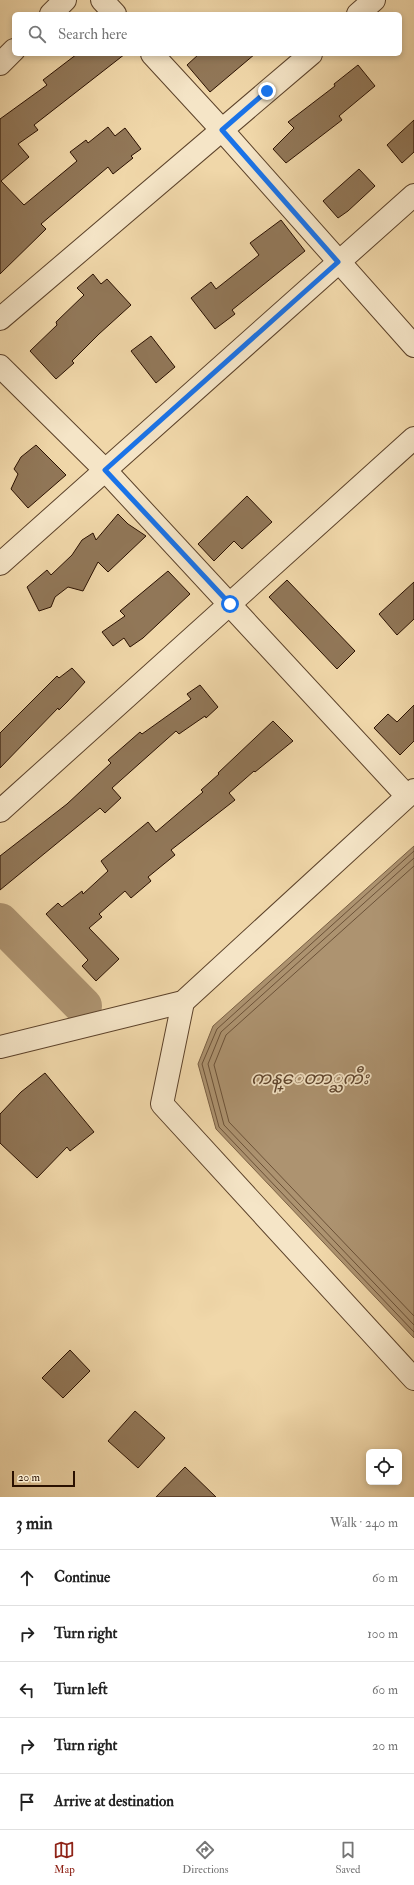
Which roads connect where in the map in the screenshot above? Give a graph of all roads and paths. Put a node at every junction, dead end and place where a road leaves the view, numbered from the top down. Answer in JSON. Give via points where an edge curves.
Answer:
{"nodes":[{"id":1,"x":65,"y":0,"type":"edge"},
{"id":2,"x":102,"y":0,"type":"edge"},
{"id":3,"x":374,"y":0,"type":"edge"},
{"id":4,"x":53,"y":12,"type":"edge"},
{"id":5,"x":113,"y":12,"type":"edge"},
{"id":6,"x":360,"y":12,"type":"edge"},
{"id":7,"x":12,"y":52,"type":"edge"},
{"id":8,"x":154,"y":56,"type":"edge"},
{"id":9,"x":309,"y":56,"type":"edge"},
{"id":10,"x":0,"y":64,"type":"edge"},
{"id":11,"x":222,"y":130,"type":"junction"},
{"id":12,"x":414,"y":195,"type":"edge"},
{"id":13,"x":338,"y":262,"type":"junction"},
{"id":14,"x":0,"y":319,"type":"edge"},
{"id":15,"x":414,"y":346,"type":"edge"},
{"id":16,"x":0,"y":366,"type":"edge"},
{"id":17,"x":414,"y":438,"type":"edge"},
{"id":18,"x":105,"y":470,"type":"junction"},
{"id":19,"x":0,"y":564,"type":"edge"},
{"id":20,"x":230,"y":604,"type":"junction"},
{"id":21,"x":410,"y":793,"type":"edge"},
{"id":22,"x":0,"y":811,"type":"edge"},
{"id":23,"x":183,"y":1002,"type":"junction"},
{"id":24,"x":0,"y":1047,"type":"edge"},
{"id":25,"x":414,"y":1378,"type":"edge"}],
"edges":[{"from":1,"to":4,"type":"street"},
{"from":2,"to":5,"type":"street"},
{"from":3,"to":6,"type":"street"},
{"from":7,"to":10,"type":"street"},
{"from":8,"to":11,"type":"street"},
{"from":9,"to":11,"type":"street"},
{"from":11,"to":13,"type":"street"},
{"from":11,"to":14,"type":"street"},
{"from":12,"to":13,"type":"street"},
{"from":13,"to":15,"type":"street"},
{"from":13,"to":18,"type":"street"},
{"from":16,"to":18,"type":"street"},
{"from":17,"to":20,"type":"street"},
{"from":18,"to":19,"type":"street"},
{"from":18,"to":20,"type":"street"},
{"from":20,"to":21,"type":"street"},
{"from":20,"to":22,"type":"street"},
{"from":21,"to":23,"type":"street"},
{"from":23,"to":24,"type":"street"},
{"from":23,"to":25,"type":"street","via":[[162,1104]]}]}
